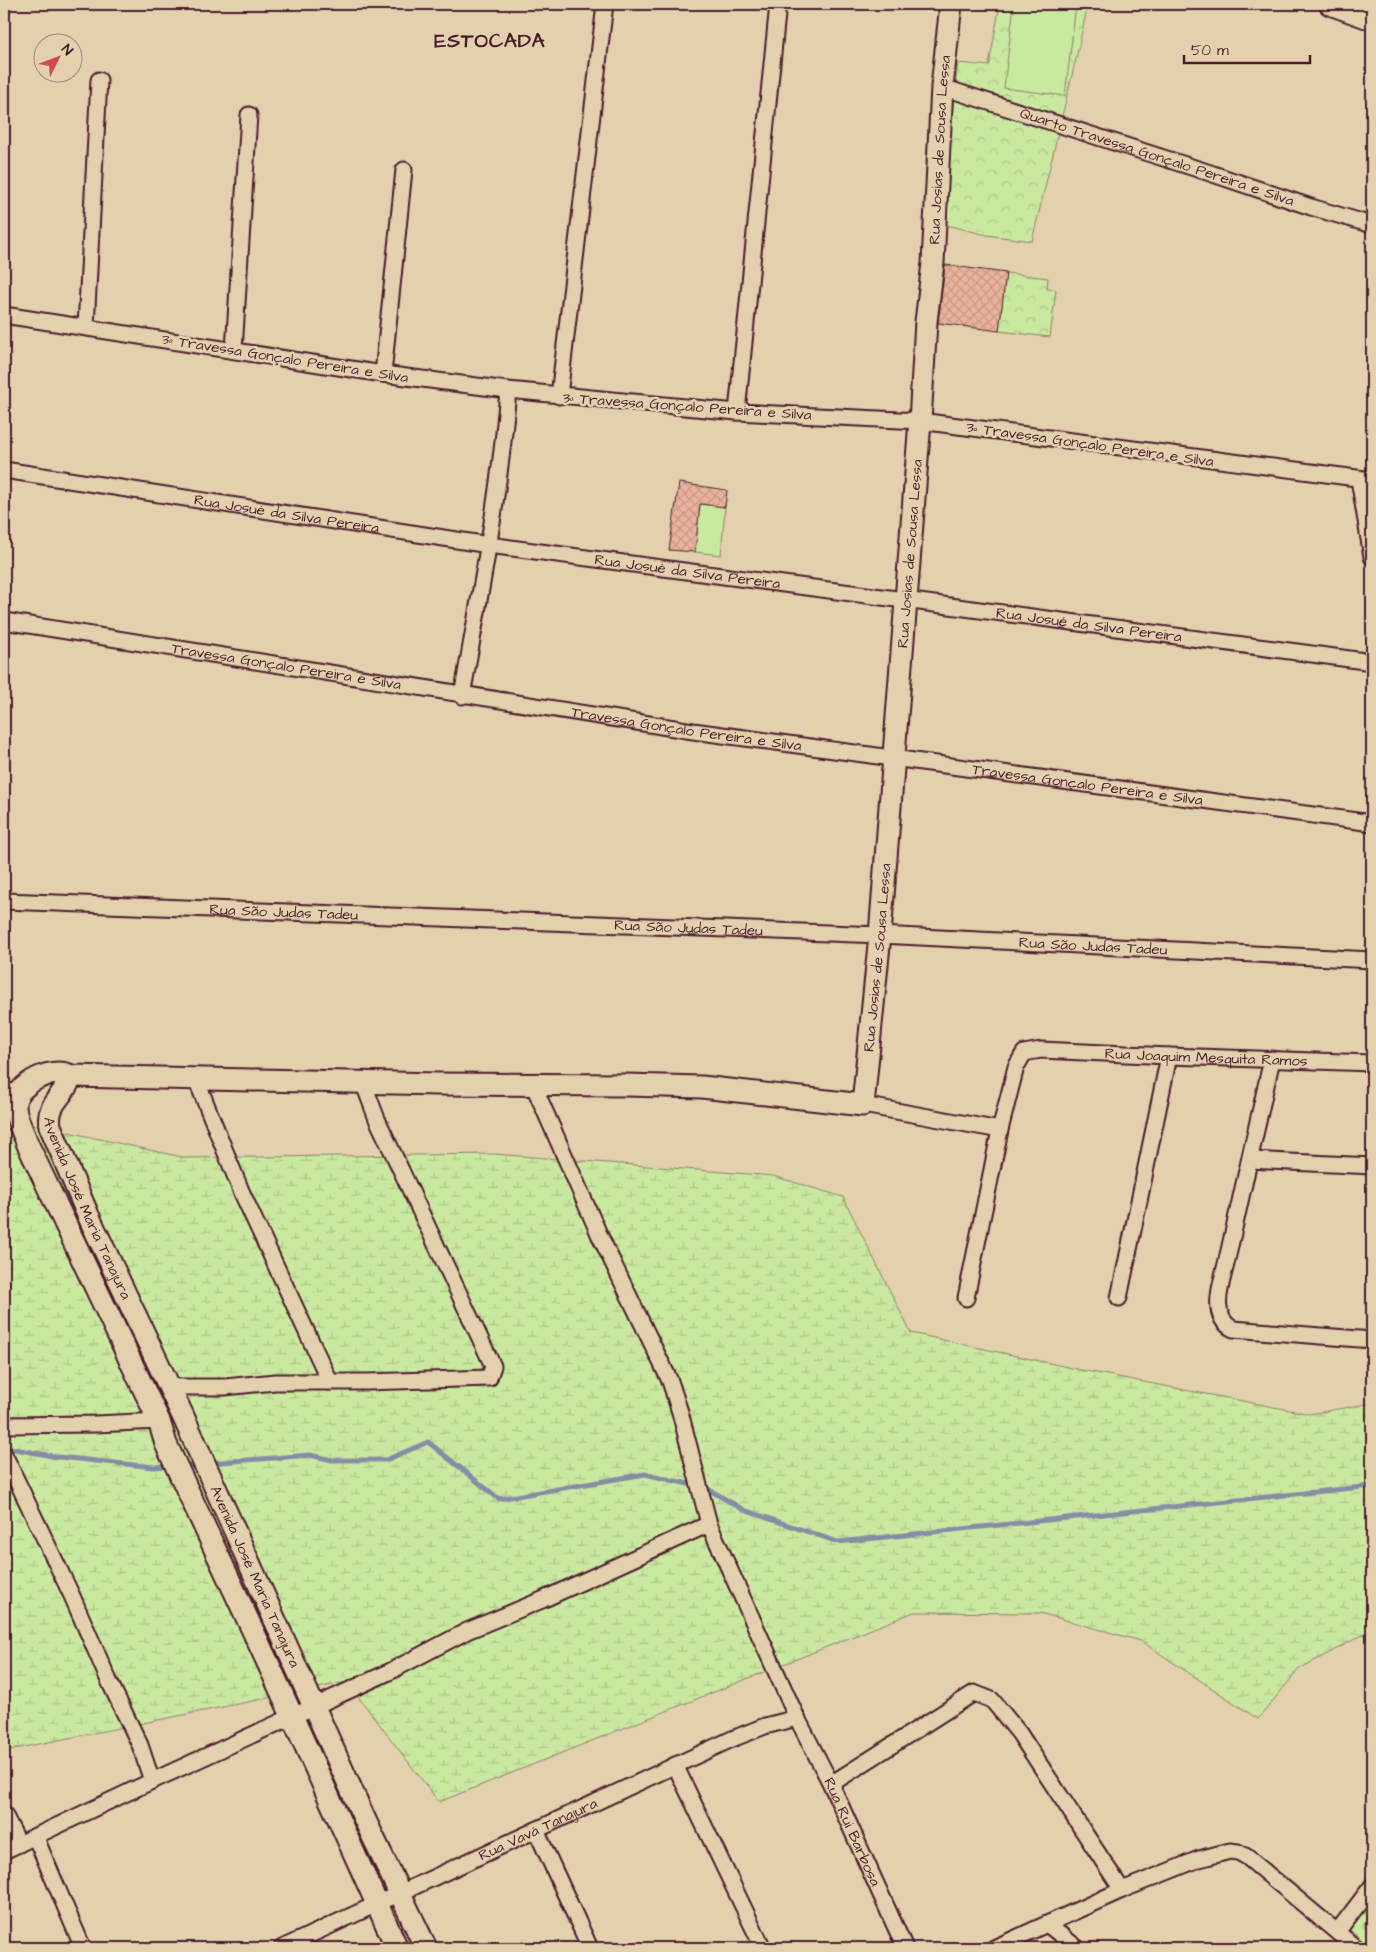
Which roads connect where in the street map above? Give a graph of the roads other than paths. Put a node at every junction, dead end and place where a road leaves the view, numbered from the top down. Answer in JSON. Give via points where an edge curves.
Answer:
{"nodes":[{"id":1,"x":605,"y":4,"type":"edge"},
{"id":2,"x":778,"y":4,"type":"edge"},
{"id":3,"x":951,"y":4,"type":"edge"},
{"id":4,"x":1330,"y":4,"type":"edge"},
{"id":5,"x":1372,"y":19,"type":"edge"},
{"id":6,"x":99,"y":80,"type":"dead end"},
{"id":7,"x":942,"y":87,"type":"junction"},
{"id":8,"x":249,"y":115,"type":"dead end"},
{"id":9,"x":404,"y":170,"type":"dead end"},
{"id":10,"x":1372,"y":225,"type":"edge"},
{"id":11,"x":4,"y":315,"type":"edge"},
{"id":12,"x":86,"y":327,"type":"junction"},
{"id":13,"x":234,"y":350,"type":"junction"},
{"id":14,"x":383,"y":374,"type":"junction"},
{"id":15,"x":508,"y":390,"type":"junction"},
{"id":16,"x":559,"y":396,"type":"junction"},
{"id":17,"x":737,"y":412,"type":"junction"},
{"id":18,"x":920,"y":421,"type":"junction"},
{"id":19,"x":4,"y":470,"type":"edge"},
{"id":20,"x":1366,"y":480,"type":"edge"},
{"id":21,"x":489,"y":546,"type":"junction"},
{"id":22,"x":1372,"y":557,"type":"edge"},
{"id":23,"x":906,"y":601,"type":"junction"},
{"id":24,"x":4,"y":622,"type":"edge"},
{"id":25,"x":1372,"y":662,"type":"edge"},
{"id":26,"x":462,"y":696,"type":"junction"},
{"id":27,"x":893,"y":758,"type":"junction"},
{"id":28,"x":1372,"y":823,"type":"edge"},
{"id":29,"x":4,"y":901,"type":"edge"},
{"id":30,"x":880,"y":935,"type":"junction"},
{"id":31,"x":1372,"y":960,"type":"edge"},
{"id":32,"x":1169,"y":1056,"type":"junction"},
{"id":33,"x":1272,"y":1059,"type":"junction"},
{"id":34,"x":1372,"y":1063,"type":"edge"},
{"id":35,"x":71,"y":1076,"type":"junction"},
{"id":36,"x":196,"y":1079,"type":"junction"},
{"id":37,"x":363,"y":1082,"type":"junction"},
{"id":38,"x":533,"y":1084,"type":"junction"},
{"id":39,"x":12,"y":1092,"type":"edge"},
{"id":40,"x":863,"y":1105,"type":"junction"},
{"id":41,"x":1000,"y":1130,"type":"junction"},
{"id":42,"x":1250,"y":1160,"type":"junction"},
{"id":43,"x":1372,"y":1166,"type":"edge"},
{"id":44,"x":88,"y":1216,"type":"junction"},
{"id":45,"x":66,"y":1226,"type":"junction"},
{"id":46,"x":966,"y":1298,"type":"dead end"},
{"id":47,"x":1119,"y":1298,"type":"dead end"},
{"id":48,"x":1372,"y":1340,"type":"edge"},
{"id":49,"x":330,"y":1382,"type":"junction"},
{"id":50,"x":170,"y":1387,"type":"junction"},
{"id":51,"x":159,"y":1421,"type":"junction"},
{"id":52,"x":4,"y":1425,"type":"edge"},
{"id":53,"x":4,"y":1454,"type":"edge"},
{"id":54,"x":709,"y":1524,"type":"junction"},
{"id":55,"x":297,"y":1665,"type":"junction"},
{"id":56,"x":274,"y":1676,"type":"junction"},
{"id":57,"x":315,"y":1705,"type":"junction"},
{"id":58,"x":292,"y":1716,"type":"junction"},
{"id":59,"x":796,"y":1718,"type":"junction"},
{"id":60,"x":675,"y":1765,"type":"junction"},
{"id":61,"x":152,"y":1781,"type":"junction"},
{"id":62,"x":831,"y":1784,"type":"junction"},
{"id":63,"x":4,"y":1814,"type":"edge"},
{"id":64,"x":536,"y":1830,"type":"junction"},
{"id":65,"x":35,"y":1836,"type":"junction"},
{"id":66,"x":19,"y":1844,"type":"junction"},
{"id":67,"x":4,"y":1851,"type":"edge"},
{"id":68,"x":1372,"y":1886,"type":"edge"},
{"id":69,"x":1122,"y":1890,"type":"junction"},
{"id":70,"x":400,"y":1893,"type":"junction"},
{"id":71,"x":376,"y":1904,"type":"junction"},
{"id":72,"x":1047,"y":1924,"type":"junction"},
{"id":73,"x":1337,"y":1932,"type":"junction"},
{"id":74,"x":83,"y":1948,"type":"edge"},
{"id":75,"x":282,"y":1948,"type":"edge"},
{"id":76,"x":397,"y":1948,"type":"edge"},
{"id":77,"x":426,"y":1948,"type":"edge"},
{"id":78,"x":590,"y":1948,"type":"edge"},
{"id":79,"x":763,"y":1948,"type":"edge"},
{"id":80,"x":905,"y":1948,"type":"edge"},
{"id":81,"x":994,"y":1948,"type":"edge"},
{"id":82,"x":1077,"y":1948,"type":"edge"},
{"id":83,"x":1356,"y":1948,"type":"edge"}],
"edges":[{"from":1,"to":16,"type":"street"},
{"from":2,"to":17,"type":"street"},
{"from":3,"to":7,"type":"street","name":"Rua Josias de Sousa Lessa"},
{"from":4,"to":5,"type":"street"},
{"from":6,"to":12,"type":"street"},
{"from":7,"to":10,"type":"street","name":"Quarto Travessa Gonçalo Pereira e Silva"},
{"from":7,"to":18,"type":"street","name":"Rua Josias de Sousa Lessa","via":[[933,263]]},
{"from":8,"to":13,"type":"street"},
{"from":9,"to":14,"type":"street"},
{"from":11,"to":12,"type":"street","name":"3ª Travessa Gonçalo Pereira e Silva"},
{"from":12,"to":13,"type":"street","name":"3ª Travessa Gonçalo Pereira e Silva"},
{"from":13,"to":14,"type":"street","name":"3ª Travessa Gonçalo Pereira e Silva"},
{"from":14,"to":15,"type":"street","name":"3ª Travessa Gonçalo Pereira e Silva"},
{"from":15,"to":16,"type":"street","name":"3ª Travessa Gonçalo Pereira e Silva"},
{"from":15,"to":21,"type":"street"},
{"from":16,"to":17,"type":"street","name":"3ª Travessa Gonçalo Pereira e Silva"},
{"from":17,"to":18,"type":"street","name":"3ª Travessa Gonçalo Pereira e Silva"},
{"from":18,"to":20,"type":"street","name":"3ª Travessa Gonçalo Pereira e Silva"},
{"from":18,"to":23,"type":"street","name":"Rua Josias de Sousa Lessa"},
{"from":19,"to":21,"type":"street","name":"Rua Josué da Silva Pereira"},
{"from":20,"to":22,"type":"street"},
{"from":21,"to":23,"type":"street","name":"Rua Josué da Silva Pereira"},
{"from":21,"to":26,"type":"street"},
{"from":23,"to":25,"type":"street","name":"Rua Josué da Silva Pereira"},
{"from":23,"to":27,"type":"street","name":"Rua Josias de Sousa Lessa"},
{"from":24,"to":26,"type":"street","name":"Travessa Gonçalo Pereira e Silva"},
{"from":26,"to":27,"type":"street","name":"Travessa Gonçalo Pereira e Silva"},
{"from":27,"to":28,"type":"street","name":"Travessa Gonçalo Pereira e Silva"},
{"from":27,"to":30,"type":"street","name":"Rua Josias de Sousa Lessa"},
{"from":29,"to":30,"type":"street","name":"Rua São Judas Tadeu"},
{"from":30,"to":31,"type":"street","name":"Rua São Judas Tadeu"},
{"from":30,"to":40,"type":"street","name":"Rua Josias de Sousa Lessa"},
{"from":32,"to":33,"type":"street","name":"Rua Joaquim Mesquita Ramos"},
{"from":32,"to":41,"type":"street","name":"Rua Joaquim Mesquita Ramos","via":[[1041,1050],[1024,1053],[1016,1067]]},
{"from":32,"to":47,"type":"street"},
{"from":33,"to":34,"type":"street","name":"Rua Joaquim Mesquita Ramos"},
{"from":33,"to":42,"type":"street"},
{"from":35,"to":36,"type":"street"},
{"from":35,"to":39,"type":"street","name":"Avenida José Maria Tanajura","via":[[48,1075]]},
{"from":35,"to":44,"type":"street","name":"Avenida José Maria Tanajura","via":[[51,1108],[50,1126]]},
{"from":36,"to":37,"type":"street"},
{"from":36,"to":49,"type":"street","via":[[242,1193]]},
{"from":37,"to":38,"type":"street"},
{"from":37,"to":49,"type":"street","via":[[377,1119],[493,1366],[489,1378]]},
{"from":38,"to":40,"type":"street","via":[[702,1087]]},
{"from":38,"to":54,"type":"street","name":"Rua Rui Barbosa","via":[[599,1234],[670,1381]]},
{"from":39,"to":45,"type":"street","name":"Avenida José Maria Tanajura","via":[[28,1145]]},
{"from":40,"to":41,"type":"street"},
{"from":41,"to":46,"type":"street"},
{"from":42,"to":43,"type":"street"},
{"from":42,"to":48,"type":"street","via":[[1220,1292],[1219,1315],[1222,1320],[1233,1329]]},
{"from":44,"to":45,"type":"street"},
{"from":44,"to":50,"type":"street","name":"Avenida José Maria Tanajura"},
{"from":45,"to":51,"type":"street","name":"Avenida José Maria Tanajura"},
{"from":49,"to":50,"type":"street"},
{"from":50,"to":55,"type":"street","name":"Avenida José Maria Tanajura"},
{"from":51,"to":52,"type":"street"},
{"from":51,"to":56,"type":"street","name":"Avenida José Maria Tanajura","via":[[166,1444]]},
{"from":53,"to":61,"type":"street","via":[[140,1745]]},
{"from":54,"to":57,"type":"street","via":[[467,1631],[389,1672]]},
{"from":54,"to":59,"type":"street","name":"Rua Rui Barbosa"},
{"from":55,"to":56,"type":"street"},
{"from":55,"to":57,"type":"street","name":"Avenida José Maria Tanajura"},
{"from":56,"to":58,"type":"street","name":"Avenida José Maria Tanajura"},
{"from":57,"to":58,"type":"street"},
{"from":57,"to":70,"type":"street","name":"Avenida José Maria Tanajura"},
{"from":58,"to":61,"type":"street"},
{"from":58,"to":71,"type":"street","name":"Avenida José Maria Tanajura"},
{"from":59,"to":60,"type":"street","name":"Rua Vavá Tanajura","via":[[764,1726]]},
{"from":59,"to":62,"type":"street","name":"Rua Rui Barbosa"},
{"from":60,"to":64,"type":"street","name":"Rua Vavá Tanajura"},
{"from":60,"to":79,"type":"street"},
{"from":61,"to":65,"type":"street"},
{"from":62,"to":69,"type":"street","via":[[974,1693],[992,1700],[1019,1733]]},
{"from":62,"to":80,"type":"street","name":"Rua Rui Barbosa"},
{"from":63,"to":66,"type":"street"},
{"from":64,"to":70,"type":"street","name":"Rua Vavá Tanajura"},
{"from":64,"to":78,"type":"street"},
{"from":65,"to":66,"type":"street"},
{"from":65,"to":74,"type":"street"},
{"from":66,"to":67,"type":"street"},
{"from":68,"to":73,"type":"street"},
{"from":69,"to":72,"type":"street"},
{"from":69,"to":73,"type":"street","via":[[1200,1859],[1238,1852]]},
{"from":70,"to":71,"type":"street","name":"Rua Vavá Tanajura"},
{"from":70,"to":77,"type":"street","name":"Avenida José Maria Tanajura"},
{"from":71,"to":75,"type":"street","name":"Rua Vavá Tanajura"},
{"from":71,"to":76,"type":"street","name":"Avenida José Maria Tanajura"},
{"from":72,"to":81,"type":"street"},
{"from":72,"to":82,"type":"street"},
{"from":73,"to":83,"type":"street"}]}
